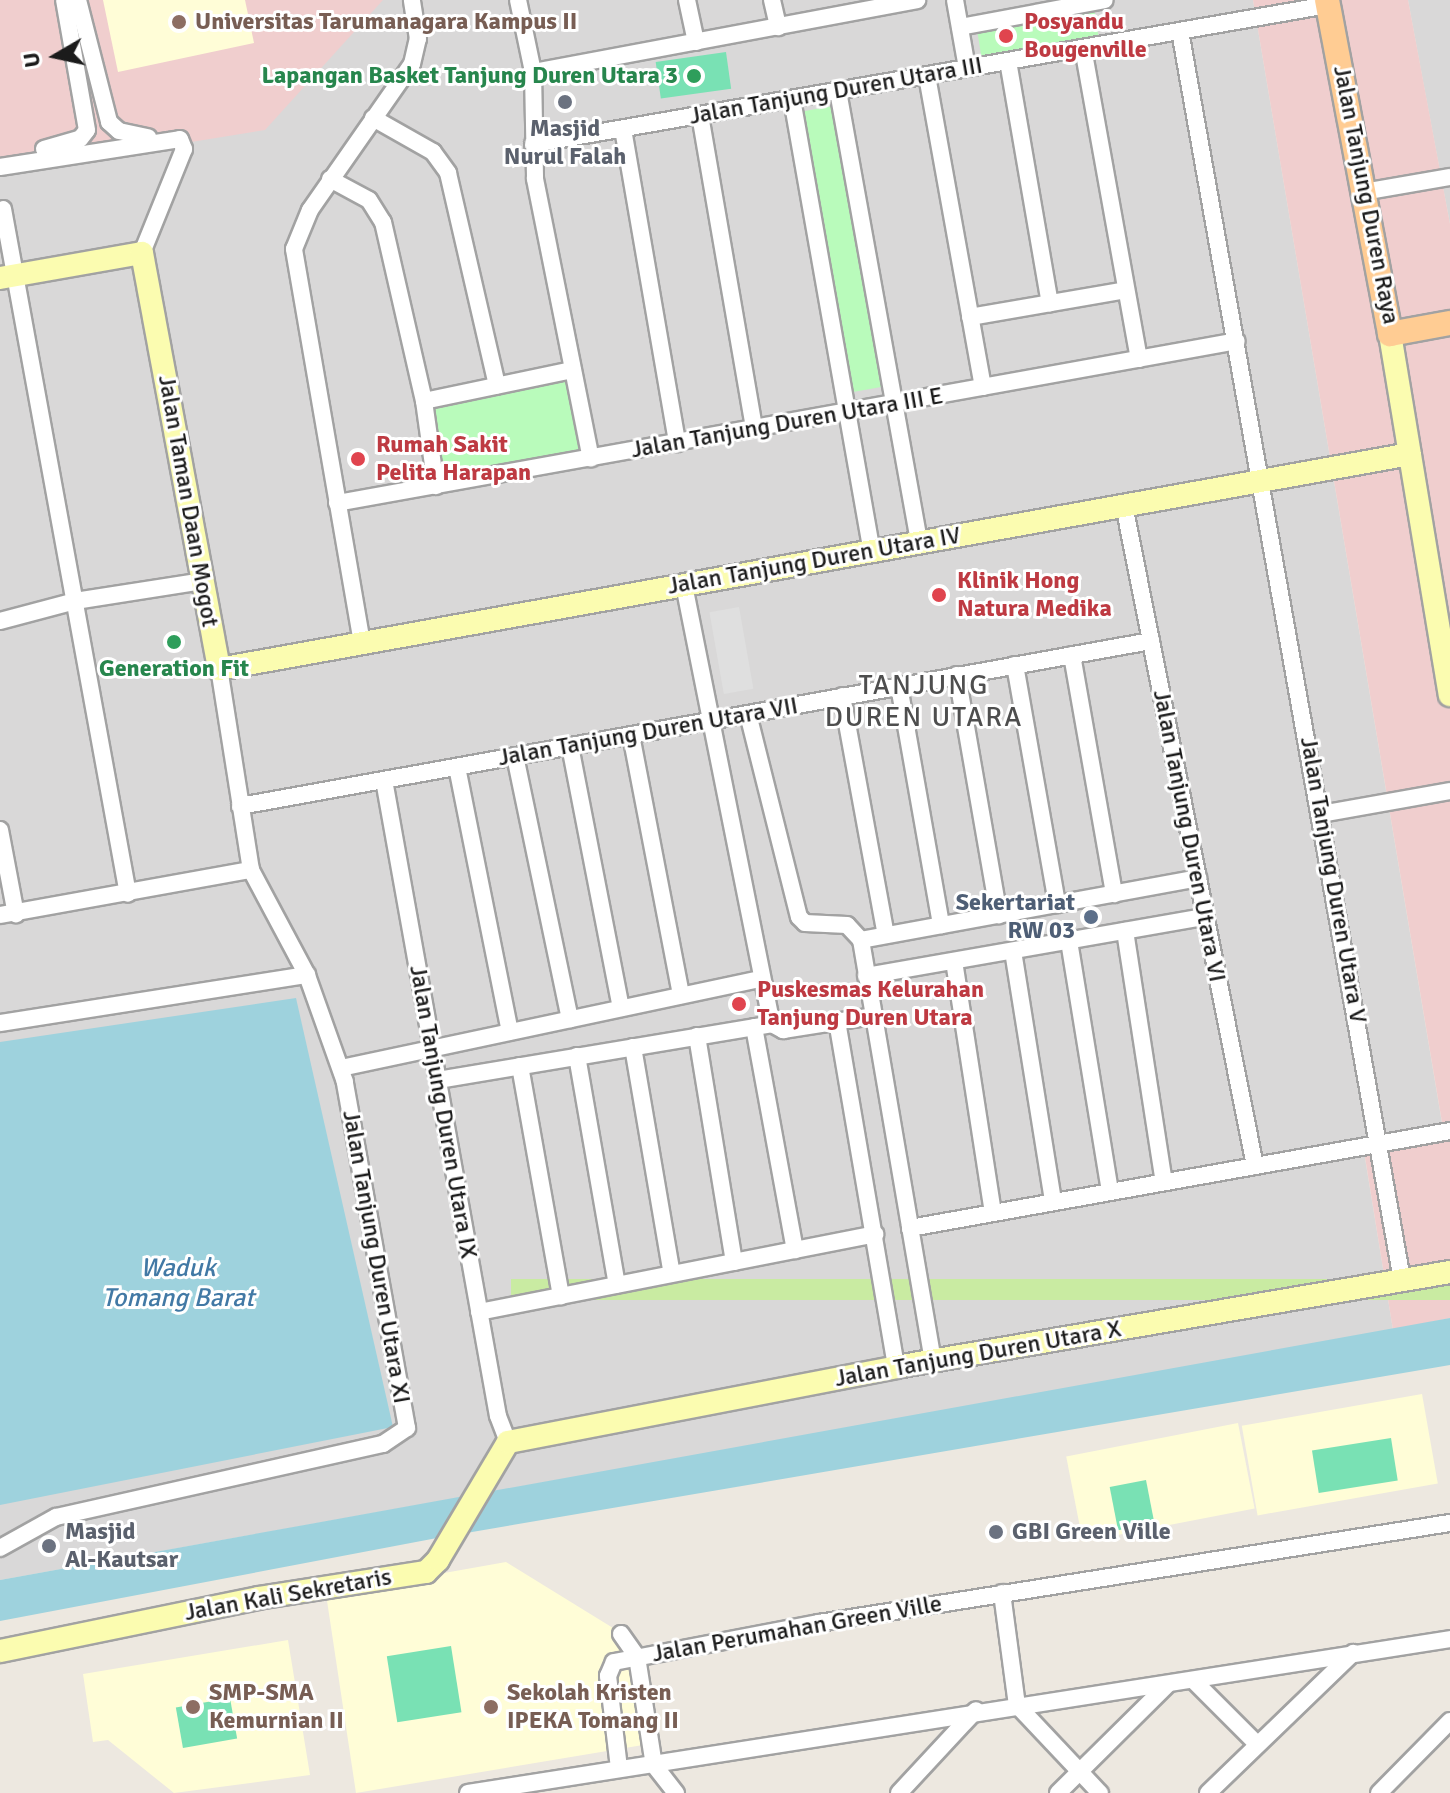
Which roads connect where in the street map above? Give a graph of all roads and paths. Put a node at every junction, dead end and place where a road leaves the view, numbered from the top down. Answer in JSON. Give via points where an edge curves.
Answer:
{"nodes":[{"id":1,"x":64,"y":0,"type":"edge"},
{"id":2,"x":78,"y":0,"type":"edge"},
{"id":3,"x":412,"y":0,"type":"edge"},
{"id":4,"x":518,"y":0,"type":"edge"},
{"id":5,"x":687,"y":0,"type":"edge"},
{"id":6,"x":772,"y":0,"type":"edge"},
{"id":7,"x":917,"y":0,"type":"edge"},
{"id":8,"x":955,"y":0,"type":"edge"},
{"id":9,"x":1105,"y":0,"type":"edge"},
{"id":10,"x":1328,"y":2,"type":"edge"},
{"id":11,"x":1055,"y":5,"type":"edge"},
{"id":12,"x":859,"y":6,"type":"edge"},
{"id":13,"x":778,"y":27,"type":"junction"},
{"id":14,"x":960,"y":27,"type":"junction"},
{"id":15,"x":1180,"y":31,"type":"junction"},
{"id":16,"x":696,"y":42,"type":"junction"},
{"id":17,"x":1083,"y":48,"type":"junction"},
{"id":18,"x":1008,"y":61,"type":"junction"},
{"id":19,"x":967,"y":68,"type":"junction"},
{"id":20,"x":533,"y":72,"type":"junction"},
{"id":21,"x":927,"y":76,"type":"junction"},
{"id":22,"x":838,"y":91,"type":"junction"},
{"id":23,"x":792,"y":99,"type":"junction"},
{"id":24,"x":700,"y":115,"type":"junction"},
{"id":25,"x":373,"y":118,"type":"junction"},
{"id":26,"x":623,"y":129,"type":"junction"},
{"id":27,"x":162,"y":140,"type":"junction"},
{"id":28,"x":533,"y":144,"type":"junction"},
{"id":29,"x":0,"y":160,"type":"edge"},
{"id":30,"x":0,"y":167,"type":"edge"},
{"id":31,"x":1450,"y":177,"type":"edge"},
{"id":32,"x":330,"y":179,"type":"junction"},
{"id":33,"x":1363,"y":192,"type":"junction"},
{"id":34,"x":3,"y":209,"type":"dead end"},
{"id":35,"x":142,"y":253,"type":"junction"},
{"id":36,"x":7,"y":276,"type":"edge"},
{"id":37,"x":1126,"y":290,"type":"junction"},
{"id":38,"x":1050,"y":303,"type":"junction"},
{"id":39,"x":970,"y":317,"type":"junction"},
{"id":40,"x":1450,"y":323,"type":"edge"},
{"id":41,"x":1390,"y":334,"type":"junction"},
{"id":42,"x":1237,"y":341,"type":"junction"},
{"id":43,"x":1139,"y":359,"type":"junction"},
{"id":44,"x":573,"y":370,"type":"junction"},
{"id":45,"x":497,"y":385,"type":"junction"},
{"id":46,"x":983,"y":387,"type":"junction"},
{"id":47,"x":424,"y":401,"type":"junction"},
{"id":48,"x":894,"y":403,"type":"junction"},
{"id":49,"x":847,"y":412,"type":"junction"},
{"id":50,"x":754,"y":428,"type":"junction"},
{"id":51,"x":677,"y":443,"type":"junction"},
{"id":52,"x":1410,"y":454,"type":"junction"},
{"id":53,"x":591,"y":458,"type":"junction"},
{"id":54,"x":1263,"y":480,"type":"junction"},
{"id":55,"x":436,"y":486,"type":"junction"},
{"id":56,"x":337,"y":503,"type":"junction"},
{"id":57,"x":1124,"y":505,"type":"junction"},
{"id":58,"x":919,"y":542,"type":"junction"},
{"id":59,"x":872,"y":551,"type":"junction"},
{"id":60,"x":202,"y":581,"type":"junction"},
{"id":61,"x":684,"y":585,"type":"junction"},
{"id":62,"x":75,"y":601,"type":"junction"},
{"id":63,"x":0,"y":621,"type":"edge"},
{"id":64,"x":1151,"y":641,"type":"junction"},
{"id":65,"x":362,"y":643,"type":"junction"},
{"id":66,"x":1072,"y":655,"type":"junction"},
{"id":67,"x":1015,"y":665,"type":"junction"},
{"id":68,"x":219,"y":669,"type":"junction"},
{"id":69,"x":957,"y":675,"type":"junction"},
{"id":70,"x":899,"y":686,"type":"junction"},
{"id":71,"x":1450,"y":695,"type":"edge"},
{"id":72,"x":842,"y":696,"type":"junction"},
{"id":73,"x":748,"y":714,"type":"junction"},
{"id":74,"x":709,"y":721,"type":"junction"},
{"id":75,"x":631,"y":735,"type":"junction"},
{"id":76,"x":570,"y":746,"type":"junction"},
{"id":77,"x":515,"y":756,"type":"junction"},
{"id":78,"x":457,"y":767,"type":"junction"},
{"id":79,"x":384,"y":780,"type":"junction"},
{"id":80,"x":1450,"y":791,"type":"edge"},
{"id":81,"x":240,"y":806,"type":"junction"},
{"id":82,"x":1321,"y":814,"type":"junction"},
{"id":83,"x":0,"y":830,"type":"edge"},
{"id":84,"x":251,"y":870,"type":"junction"},
{"id":85,"x":1198,"y":878,"type":"junction"},
{"id":86,"x":128,"y":894,"type":"junction"},
{"id":87,"x":1114,"y":894,"type":"junction"},
{"id":88,"x":1057,"y":904,"type":"junction"},
{"id":89,"x":8,"y":915,"type":"edge"},
{"id":90,"x":999,"y":915,"type":"junction"},
{"id":91,"x":1205,"y":917,"type":"junction"},
{"id":92,"x":941,"y":925,"type":"junction"},
{"id":93,"x":1125,"y":931,"type":"junction"},
{"id":94,"x":886,"y":935,"type":"junction"},
{"id":95,"x":861,"y":940,"type":"junction"},
{"id":96,"x":1069,"y":941,"type":"junction"},
{"id":97,"x":1013,"y":951,"type":"junction"},
{"id":98,"x":954,"y":961,"type":"junction"},
{"id":99,"x":307,"y":975,"type":"junction"},
{"id":100,"x":866,"y":976,"type":"junction"},
{"id":101,"x":759,"y":979,"type":"junction"},
{"id":102,"x":681,"y":995,"type":"junction"},
{"id":103,"x":621,"y":1008,"type":"junction"},
{"id":104,"x":873,"y":1016,"type":"junction"},
{"id":105,"x":570,"y":1019,"type":"junction"},
{"id":106,"x":837,"y":1021,"type":"junction"},
{"id":107,"x":0,"y":1023,"type":"edge"},
{"id":108,"x":772,"y":1024,"type":"junction"},
{"id":109,"x":754,"y":1027,"type":"junction"},
{"id":110,"x":510,"y":1032,"type":"junction"},
{"id":111,"x":697,"y":1036,"type":"junction"},
{"id":112,"x":633,"y":1047,"type":"junction"},
{"id":113,"x":432,"y":1048,"type":"junction"},
{"id":114,"x":577,"y":1056,"type":"junction"},
{"id":115,"x":520,"y":1066,"type":"junction"},
{"id":116,"x":341,"y":1068,"type":"junction"},
{"id":117,"x":438,"y":1080,"type":"junction"},
{"id":118,"x":1450,"y":1131,"type":"edge"},
{"id":119,"x":1379,"y":1144,"type":"junction"},
{"id":120,"x":1255,"y":1166,"type":"junction"},
{"id":121,"x":1164,"y":1182,"type":"junction"},
{"id":122,"x":1110,"y":1192,"type":"junction"},
{"id":123,"x":1053,"y":1202,"type":"junction"},
{"id":124,"x":993,"y":1213,"type":"junction"},
{"id":125,"x":910,"y":1228,"type":"junction"},
{"id":126,"x":875,"y":1234,"type":"junction"},
{"id":127,"x":795,"y":1250,"type":"junction"},
{"id":128,"x":734,"y":1262,"type":"junction"},
{"id":129,"x":1450,"y":1272,"type":"edge"},
{"id":130,"x":672,"y":1274,"type":"junction"},
{"id":131,"x":1402,"y":1280,"type":"junction"},
{"id":132,"x":617,"y":1285,"type":"junction"},
{"id":133,"x":561,"y":1296,"type":"junction"},
{"id":134,"x":479,"y":1312,"type":"junction"},
{"id":135,"x":933,"y":1360,"type":"junction"},
{"id":136,"x":896,"y":1367,"type":"junction"},
{"id":137,"x":506,"y":1445,"type":"junction"},
{"id":138,"x":1450,"y":1523,"type":"edge"},
{"id":139,"x":0,"y":1548,"type":"edge"},
{"id":140,"x":1002,"y":1593,"type":"junction"},
{"id":141,"x":621,"y":1634,"type":"dead end"},
{"id":142,"x":1450,"y":1639,"type":"edge"},
{"id":143,"x":0,"y":1651,"type":"edge"},
{"id":144,"x":1353,"y":1653,"type":"junction"},
{"id":145,"x":637,"y":1657,"type":"junction"},
{"id":146,"x":1194,"y":1681,"type":"junction"},
{"id":147,"x":1167,"y":1685,"type":"junction"},
{"id":148,"x":1017,"y":1705,"type":"junction"},
{"id":149,"x":976,"y":1710,"type":"junction"},
{"id":150,"x":1450,"y":1721,"type":"edge"},
{"id":151,"x":1257,"y":1744,"type":"junction"},
{"id":152,"x":654,"y":1765,"type":"junction"},
{"id":153,"x":619,"y":1768,"type":"junction"},
{"id":154,"x":1078,"y":1772,"type":"junction"},
{"id":155,"x":508,"y":1789,"type":"edge"},
{"id":156,"x":468,"y":1793,"type":"edge"},
{"id":157,"x":676,"y":1793,"type":"edge"},
{"id":158,"x":899,"y":1793,"type":"edge"},
{"id":159,"x":1058,"y":1793,"type":"edge"},
{"id":160,"x":1100,"y":1793,"type":"edge"},
{"id":161,"x":1208,"y":1793,"type":"edge"},
{"id":162,"x":1379,"y":1793,"type":"edge"}],
"edges":[{"from":1,"to":29,"type":"street","via":[[88,118],[85,135]]},
{"from":2,"to":27,"type":"street","via":[[109,122],[119,131]]},
{"from":3,"to":25,"type":"street","via":[[418,39],[412,64]]},
{"from":4,"to":20,"type":"street"},
{"from":5,"to":16,"type":"street"},
{"from":6,"to":13,"type":"street"},
{"from":7,"to":12,"type":"street"},
{"from":8,"to":14,"type":"street"},
{"from":9,"to":11,"type":"street"},
{"from":10,"to":15,"type":"street","name":"Jalan Tanjung Duren Utara III"},
{"from":10,"to":33,"type":"main road","name":"Jalan Tanjung Duren Raya"},
{"from":11,"to":14,"type":"street"},
{"from":12,"to":13,"type":"street"},
{"from":13,"to":16,"type":"street"},
{"from":14,"to":19,"type":"street"},
{"from":15,"to":17,"type":"street","name":"Jalan Tanjung Duren Utara III"},
{"from":15,"to":42,"type":"street","name":"Jalan Tanjung Duren Utara V"},
{"from":16,"to":20,"type":"street"},
{"from":17,"to":18,"type":"street","name":"Jalan Tanjung Duren Utara III"},
{"from":17,"to":37,"type":"street"},
{"from":18,"to":19,"type":"street","name":"Jalan Tanjung Duren Utara III"},
{"from":18,"to":38,"type":"street"},
{"from":19,"to":21,"type":"street","name":"Jalan Tanjung Duren Utara III"},
{"from":20,"to":28,"type":"street"},
{"from":21,"to":22,"type":"street","name":"Jalan Tanjung Duren Utara III"},
{"from":21,"to":39,"type":"street"},
{"from":22,"to":23,"type":"street","name":"Jalan Tanjung Duren Utara III"},
{"from":22,"to":48,"type":"street"},
{"from":23,"to":24,"type":"street","name":"Jalan Tanjung Duren Utara III"},
{"from":23,"to":49,"type":"street"},
{"from":24,"to":26,"type":"street","name":"Jalan Tanjung Duren Utara III"},
{"from":24,"to":50,"type":"street"},
{"from":25,"to":32,"type":"street"},
{"from":25,"to":45,"type":"street","via":[[433,152],[448,173]]},
{"from":26,"to":28,"type":"street","name":"Jalan Tanjung Duren Utara III"},
{"from":26,"to":51,"type":"street"},
{"from":27,"to":30,"type":"street"},
{"from":27,"to":35,"type":"street","via":[[180,139],[184,149]]},
{"from":28,"to":44,"type":"street","via":[[535,179]]},
{"from":31,"to":33,"type":"street"},
{"from":32,"to":47,"type":"street","via":[[377,208]]},
{"from":32,"to":56,"type":"street","via":[[294,249]]},
{"from":33,"to":41,"type":"main road","name":"Jalan Tanjung Duren Raya"},
{"from":34,"to":36,"type":"street"},
{"from":35,"to":36,"type":"street"},
{"from":35,"to":60,"type":"street","name":"Jalan Taman Daan Mogot"},
{"from":36,"to":62,"type":"street"},
{"from":37,"to":38,"type":"street"},
{"from":37,"to":43,"type":"street"},
{"from":38,"to":39,"type":"street"},
{"from":39,"to":46,"type":"street"},
{"from":40,"to":41,"type":"main road","name":"Jalan Tanjung Duren Raya"},
{"from":41,"to":52,"type":"street"},
{"from":42,"to":43,"type":"street","name":"Jalan Tanjung Duren Utara III E"},
{"from":42,"to":54,"type":"street","name":"Jalan Tanjung Duren Utara V"},
{"from":43,"to":46,"type":"street","name":"Jalan Tanjung Duren Utara III E"},
{"from":44,"to":45,"type":"street"},
{"from":44,"to":53,"type":"street"},
{"from":45,"to":47,"type":"street"},
{"from":46,"to":48,"type":"street","name":"Jalan Tanjung Duren Utara III E"},
{"from":47,"to":55,"type":"street"},
{"from":48,"to":49,"type":"street","name":"Jalan Tanjung Duren Utara III E"},
{"from":48,"to":58,"type":"street"},
{"from":49,"to":50,"type":"street","name":"Jalan Tanjung Duren Utara III E"},
{"from":49,"to":59,"type":"street"},
{"from":50,"to":51,"type":"street","name":"Jalan Tanjung Duren Utara III E"},
{"from":51,"to":53,"type":"street","name":"Jalan Tanjung Duren Utara III E"},
{"from":52,"to":54,"type":"street","name":"Jalan Tanjung Duren Utara IV"},
{"from":52,"to":71,"type":"street"},
{"from":53,"to":55,"type":"street","name":"Jalan Tanjung Duren Utara III E"},
{"from":54,"to":57,"type":"street","name":"Jalan Tanjung Duren Utara IV"},
{"from":54,"to":82,"type":"street","name":"Jalan Tanjung Duren Utara V"},
{"from":55,"to":56,"type":"street","name":"Jalan Tanjung Duren Utara III E"},
{"from":56,"to":65,"type":"street"},
{"from":57,"to":58,"type":"street","name":"Jalan Tanjung Duren Utara IV"},
{"from":57,"to":64,"type":"street","name":"Jalan Tanjung Duren Utara VI"},
{"from":58,"to":59,"type":"street","name":"Jalan Tanjung Duren Utara IV"},
{"from":59,"to":61,"type":"street","name":"Jalan Tanjung Duren Utara IV"},
{"from":60,"to":62,"type":"street"},
{"from":60,"to":68,"type":"street","name":"Jalan Taman Daan Mogot"},
{"from":61,"to":65,"type":"street","name":"Jalan Tanjung Duren Utara IV"},
{"from":61,"to":74,"type":"street"},
{"from":62,"to":63,"type":"street"},
{"from":62,"to":86,"type":"street"},
{"from":64,"to":66,"type":"street","name":"Jalan Tanjung Duren Utara VII"},
{"from":64,"to":85,"type":"street","name":"Jalan Tanjung Duren Utara VI"},
{"from":65,"to":68,"type":"street","name":"Jalan Tanjung Duren Utara IV"},
{"from":66,"to":67,"type":"street","name":"Jalan Tanjung Duren Utara VII"},
{"from":66,"to":87,"type":"street"},
{"from":67,"to":69,"type":"street","name":"Jalan Tanjung Duren Utara VII"},
{"from":67,"to":88,"type":"street"},
{"from":68,"to":81,"type":"street","name":"Jalan Taman Daan Mogot"},
{"from":69,"to":70,"type":"street","name":"Jalan Tanjung Duren Utara VII"},
{"from":69,"to":90,"type":"street"},
{"from":70,"to":72,"type":"street","name":"Jalan Tanjung Duren Utara VII"},
{"from":70,"to":92,"type":"street"},
{"from":72,"to":73,"type":"street","name":"Jalan Tanjung Duren Utara VII"},
{"from":72,"to":94,"type":"street"},
{"from":73,"to":74,"type":"street","name":"Jalan Tanjung Duren Utara VII"},
{"from":73,"to":95,"type":"street","via":[[799,917],[805,923],[847,925]]},
{"from":74,"to":75,"type":"street","name":"Jalan Tanjung Duren Utara VII"},
{"from":74,"to":101,"type":"street"},
{"from":75,"to":76,"type":"street","name":"Jalan Tanjung Duren Utara VII"},
{"from":75,"to":102,"type":"street"},
{"from":76,"to":77,"type":"street","name":"Jalan Tanjung Duren Utara VII"},
{"from":76,"to":103,"type":"street"},
{"from":77,"to":78,"type":"street","name":"Jalan Tanjung Duren Utara VII"},
{"from":77,"to":105,"type":"street"},
{"from":78,"to":79,"type":"street","name":"Jalan Tanjung Duren Utara VII"},
{"from":78,"to":110,"type":"street"},
{"from":79,"to":81,"type":"street","name":"Jalan Tanjung Duren Utara VII"},
{"from":79,"to":113,"type":"street","name":"Jalan Tanjung Duren Utara IX"},
{"from":80,"to":82,"type":"street"},
{"from":81,"to":84,"type":"street","name":"Jalan Taman Daan Mogot"},
{"from":82,"to":119,"type":"street","name":"Jalan Tanjung Duren Utara V"},
{"from":83,"to":89,"type":"street"},
{"from":84,"to":86,"type":"street"},
{"from":84,"to":99,"type":"street","name":"Jalan Tanjung Duren Utara XI"},
{"from":85,"to":87,"type":"street"},
{"from":85,"to":91,"type":"street","name":"Jalan Tanjung Duren Utara VI"},
{"from":86,"to":89,"type":"street"},
{"from":87,"to":88,"type":"street"},
{"from":88,"to":90,"type":"street"},
{"from":90,"to":92,"type":"street"},
{"from":91,"to":93,"type":"street"},
{"from":91,"to":120,"type":"street","name":"Jalan Tanjung Duren Utara VI"},
{"from":92,"to":94,"type":"street"},
{"from":93,"to":96,"type":"street"},
{"from":93,"to":121,"type":"street"},
{"from":94,"to":95,"type":"street"},
{"from":95,"to":100,"type":"street"},
{"from":96,"to":97,"type":"street"},
{"from":96,"to":122,"type":"street"},
{"from":97,"to":98,"type":"street"},
{"from":97,"to":123,"type":"street"},
{"from":98,"to":100,"type":"street"},
{"from":98,"to":124,"type":"street"},
{"from":99,"to":107,"type":"street"},
{"from":99,"to":116,"type":"street","name":"Jalan Tanjung Duren Utara XI"},
{"from":100,"to":104,"type":"street"},
{"from":101,"to":102,"type":"street"},
{"from":101,"to":108,"type":"street"},
{"from":102,"to":103,"type":"street"},
{"from":103,"to":105,"type":"street"},
{"from":104,"to":106,"type":"street"},
{"from":104,"to":125,"type":"street"},
{"from":105,"to":110,"type":"street"},
{"from":106,"to":108,"type":"street","via":[[783,1030]]},
{"from":106,"to":126,"type":"street"},
{"from":108,"to":109,"type":"street"},
{"from":109,"to":111,"type":"street"},
{"from":109,"to":127,"type":"street"},
{"from":110,"to":113,"type":"street"},
{"from":111,"to":112,"type":"street"},
{"from":111,"to":128,"type":"street"},
{"from":112,"to":114,"type":"street"},
{"from":112,"to":130,"type":"street"},
{"from":113,"to":116,"type":"street"},
{"from":113,"to":117,"type":"street","name":"Jalan Tanjung Duren Utara IX"},
{"from":114,"to":115,"type":"street"},
{"from":114,"to":132,"type":"street"},
{"from":115,"to":117,"type":"street"},
{"from":115,"to":133,"type":"street"},
{"from":116,"to":139,"type":"street","name":"Jalan Tanjung Duren Utara XI","via":[[407,1428],[383,1444],[79,1510]]},
{"from":117,"to":134,"type":"street","name":"Jalan Tanjung Duren Utara IX"},
{"from":118,"to":119,"type":"street"},
{"from":119,"to":120,"type":"street"},
{"from":119,"to":131,"type":"street","name":"Jalan Tanjung Duren Utara V"},
{"from":120,"to":121,"type":"street"},
{"from":121,"to":122,"type":"street"},
{"from":122,"to":123,"type":"street"},
{"from":123,"to":124,"type":"street"},
{"from":124,"to":125,"type":"street"},
{"from":125,"to":135,"type":"street"},
{"from":126,"to":127,"type":"street"},
{"from":126,"to":136,"type":"street"},
{"from":127,"to":128,"type":"street"},
{"from":128,"to":130,"type":"street"},
{"from":129,"to":131,"type":"street","name":"Jalan Tanjung Duren Utara X"},
{"from":130,"to":132,"type":"street"},
{"from":131,"to":135,"type":"street","name":"Jalan Tanjung Duren Utara X"},
{"from":132,"to":133,"type":"street"},
{"from":133,"to":134,"type":"street"},
{"from":134,"to":137,"type":"street","name":"Jalan Tanjung Duren Utara IX"},
{"from":135,"to":136,"type":"street","name":"Jalan Tanjung Duren Utara X"},
{"from":136,"to":137,"type":"street","name":"Jalan Tanjung Duren Utara X"},
{"from":137,"to":143,"type":"street","name":"Jalan Kali Sekretaris","via":[[426,1572],[258,1598]]},
{"from":138,"to":140,"type":"street","name":"Jalan Perumahan Green Ville"},
{"from":140,"to":145,"type":"street","name":"Jalan Perumahan Green Ville"},
{"from":140,"to":148,"type":"street"},
{"from":141,"to":145,"type":"street"},
{"from":142,"to":144,"type":"street"},
{"from":144,"to":146,"type":"street"},
{"from":144,"to":151,"type":"street"},
{"from":145,"to":152,"type":"street","name":"Jalan Perumahan Green Ville"},
{"from":145,"to":153,"type":"street","via":[[614,1662],[608,1676]]},
{"from":146,"to":147,"type":"street"},
{"from":146,"to":151,"type":"street"},
{"from":147,"to":148,"type":"street"},
{"from":147,"to":154,"type":"street"},
{"from":148,"to":149,"type":"street"},
{"from":148,"to":154,"type":"street"},
{"from":149,"to":152,"type":"street"},
{"from":149,"to":158,"type":"street"},
{"from":150,"to":162,"type":"street"},
{"from":151,"to":161,"type":"street"},
{"from":152,"to":153,"type":"street"},
{"from":152,"to":157,"type":"street"},
{"from":153,"to":155,"type":"street"},
{"from":154,"to":159,"type":"street"},
{"from":154,"to":160,"type":"street"},
{"from":155,"to":156,"type":"street"}]}
